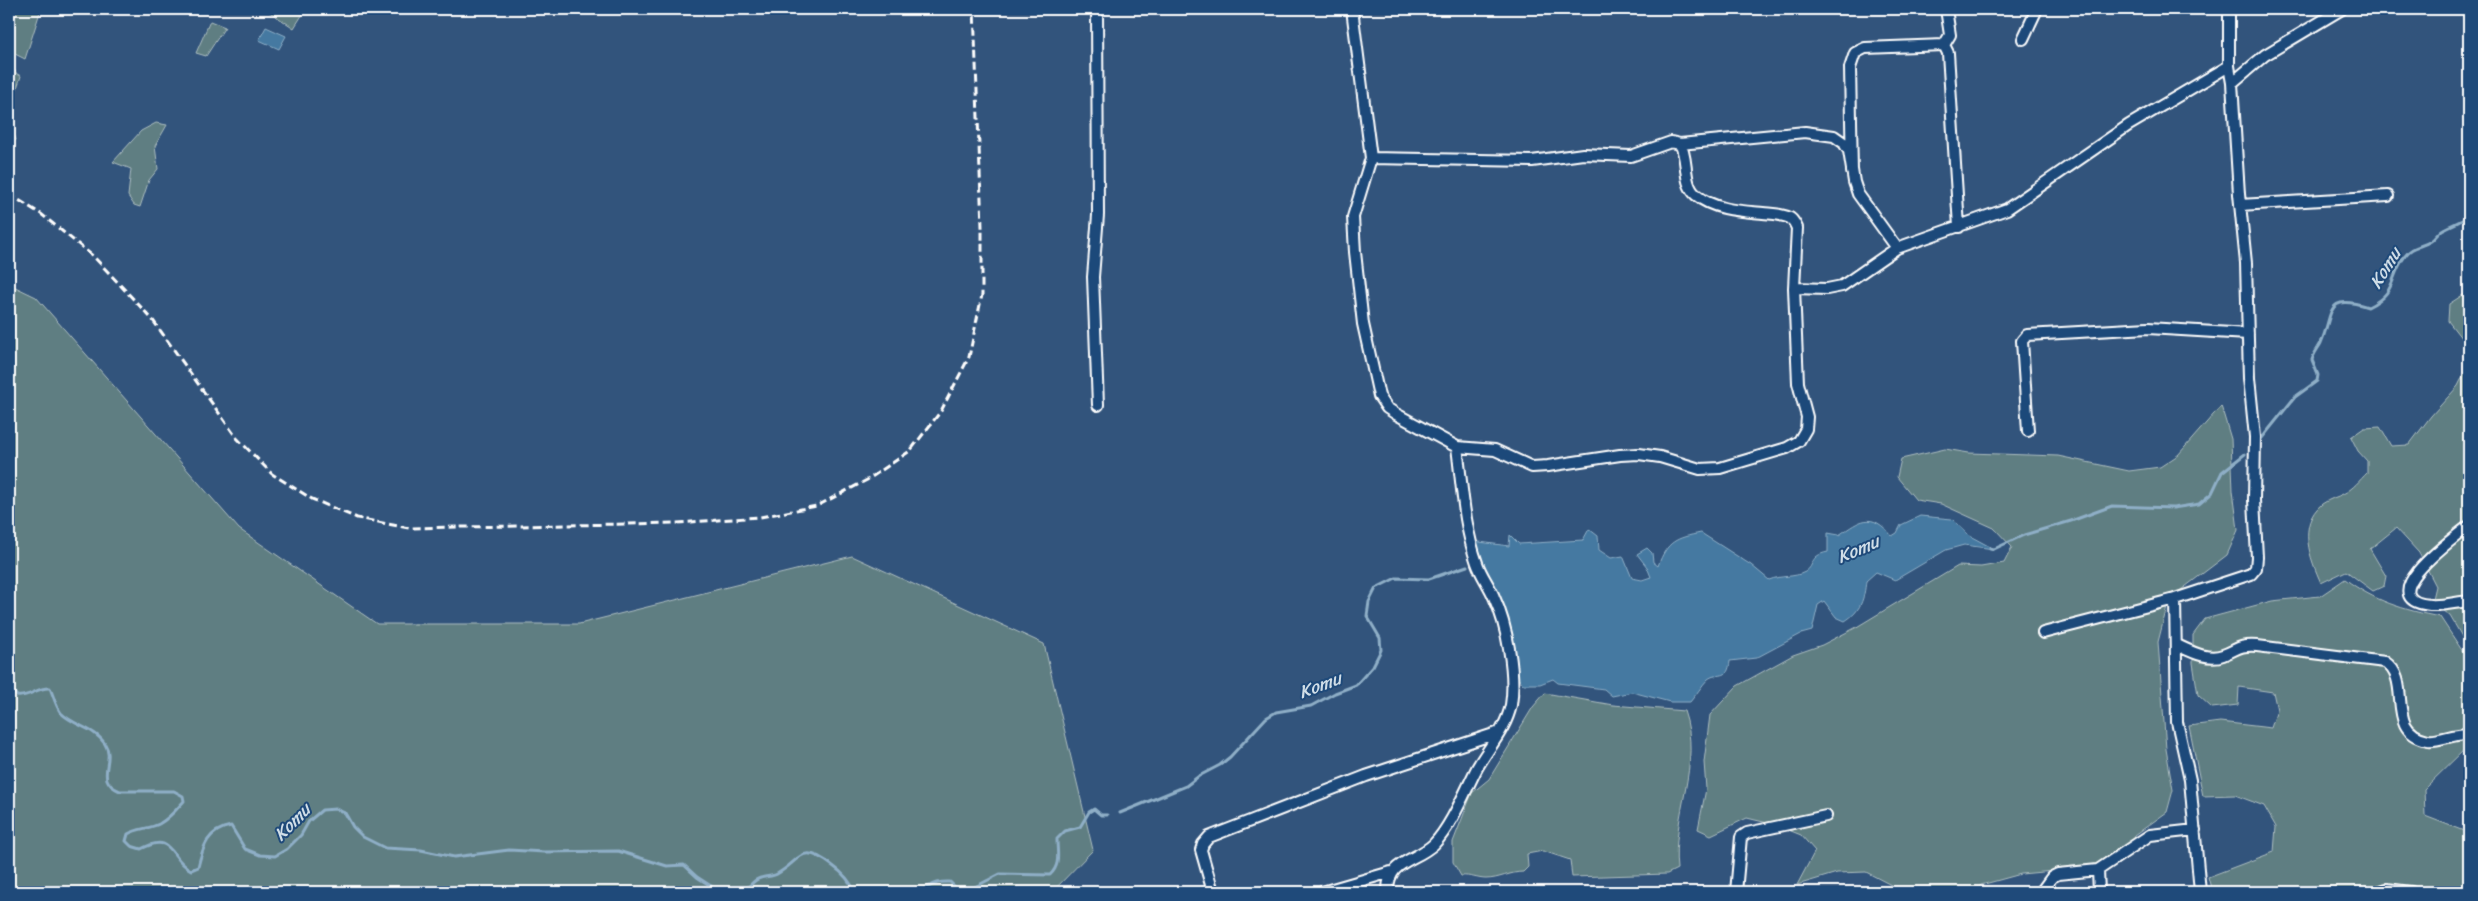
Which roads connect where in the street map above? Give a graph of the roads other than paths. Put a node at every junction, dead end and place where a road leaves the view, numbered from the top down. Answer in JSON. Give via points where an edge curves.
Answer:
{"nodes":[{"id":1,"x":1097,"y":9,"type":"edge"},
{"id":2,"x":1352,"y":9,"type":"edge"},
{"id":3,"x":1946,"y":9,"type":"edge"},
{"id":4,"x":2037,"y":9,"type":"edge"},
{"id":5,"x":2229,"y":9,"type":"edge"},
{"id":6,"x":2342,"y":9,"type":"edge"},
{"id":7,"x":2024,"y":39,"type":"dead end"},
{"id":8,"x":1944,"y":45,"type":"junction"},
{"id":9,"x":2229,"y":66,"type":"junction"},
{"id":10,"x":2232,"y":83,"type":"junction"},
{"id":11,"x":1680,"y":144,"type":"junction"},
{"id":12,"x":1371,"y":158,"type":"junction"},
{"id":13,"x":1852,"y":172,"type":"junction"},
{"id":14,"x":2388,"y":196,"type":"dead end"},
{"id":15,"x":2240,"y":205,"type":"junction"},
{"id":16,"x":1959,"y":227,"type":"junction"},
{"id":17,"x":1897,"y":248,"type":"junction"},
{"id":18,"x":1794,"y":288,"type":"junction"},
{"id":19,"x":2248,"y":334,"type":"junction"},
{"id":20,"x":1098,"y":405,"type":"dead end"},
{"id":21,"x":2028,"y":431,"type":"dead end"},
{"id":22,"x":1457,"y":447,"type":"junction"},
{"id":23,"x":2469,"y":526,"type":"edge"},
{"id":24,"x":2175,"y":599,"type":"junction"},
{"id":25,"x":2469,"y":601,"type":"edge"},
{"id":26,"x":2043,"y":633,"type":"dead end"},
{"id":27,"x":2177,"y":645,"type":"junction"},
{"id":28,"x":1500,"y":732,"type":"junction"},
{"id":29,"x":2469,"y":734,"type":"edge"},
{"id":30,"x":1826,"y":816,"type":"dead end"},
{"id":31,"x":2195,"y":830,"type":"junction"},
{"id":32,"x":2098,"y":870,"type":"junction"},
{"id":33,"x":1391,"y":872,"type":"junction"},
{"id":34,"x":1213,"y":892,"type":"edge"},
{"id":35,"x":1322,"y":892,"type":"edge"},
{"id":36,"x":1388,"y":892,"type":"edge"},
{"id":37,"x":1736,"y":892,"type":"edge"},
{"id":38,"x":2041,"y":892,"type":"edge"},
{"id":39,"x":2100,"y":892,"type":"edge"},
{"id":40,"x":2200,"y":892,"type":"edge"},
{"id":41,"x":2378,"y":892,"type":"edge"},
{"id":42,"x":2411,"y":892,"type":"edge"}],
"edges":[{"from":1,"to":20,"type":"street","via":[[1098,215],[1093,277]]},
{"from":2,"to":12,"type":"street"},
{"from":3,"to":8,"type":"street","via":[[1950,35]]},
{"from":4,"to":7,"type":"street"},
{"from":5,"to":9,"type":"street"},
{"from":6,"to":10,"type":"street","via":[[2265,55]]},
{"from":8,"to":13,"type":"street","via":[[1865,48],[1855,53],[1850,68]]},
{"from":8,"to":16,"type":"street","via":[[1948,53]]},
{"from":9,"to":10,"type":"street"},
{"from":9,"to":16,"type":"street","via":[[2129,125],[2007,209]]},
{"from":10,"to":15,"type":"street"},
{"from":11,"to":12,"type":"street","via":[[1671,142],[1631,156],[1583,154],[1532,161]]},
{"from":11,"to":13,"type":"street","via":[[1821,133],[1844,143],[1849,151]]},
{"from":11,"to":18,"type":"street","via":[[1688,184],[1695,194],[1710,204],[1783,215],[1792,220],[1797,228]]},
{"from":12,"to":22,"type":"street","via":[[1353,217],[1359,298],[1380,396],[1387,408],[1396,414]]},
{"from":13,"to":17,"type":"street","via":[[1858,194]]},
{"from":14,"to":15,"type":"street"},
{"from":15,"to":19,"type":"street"},
{"from":16,"to":17,"type":"street"},
{"from":17,"to":18,"type":"street","via":[[1842,286]]},
{"from":18,"to":22,"type":"street","via":[[1798,383],[1807,418],[1806,429],[1799,441],[1787,448],[1720,468],[1700,469],[1640,454],[1532,467],[1495,450]]},
{"from":19,"to":21,"type":"street","via":[[2148,328],[2027,335],[2022,341],[2022,364]]},
{"from":19,"to":24,"type":"street","via":[[2254,436],[2256,568],[2251,574]]},
{"from":22,"to":28,"type":"street","via":[[1477,564],[1494,597],[1506,632],[1512,682],[1511,704]]},
{"from":23,"to":25,"type":"street","via":[[2429,558],[2409,587],[2415,601],[2430,605]]},
{"from":24,"to":26,"type":"street"},
{"from":24,"to":27,"type":"street"},
{"from":27,"to":29,"type":"street","via":[[2203,656],[2222,656],[2236,647],[2257,646],[2385,662],[2396,675],[2406,728],[2430,741],[2457,733]]},
{"from":27,"to":31,"type":"street","via":[[2177,722],[2190,780]]},
{"from":28,"to":33,"type":"street","via":[[1434,844]]},
{"from":28,"to":34,"type":"street","via":[[1366,776],[1209,837],[1201,850]]},
{"from":30,"to":37,"type":"street","via":[[1741,837]]},
{"from":31,"to":32,"type":"street","via":[[2150,835]]},
{"from":31,"to":40,"type":"street"},
{"from":32,"to":38,"type":"street","via":[[2058,874],[2047,882]]},
{"from":32,"to":39,"type":"street"},
{"from":33,"to":35,"type":"street"},
{"from":33,"to":36,"type":"street"},
{"from":41,"to":42,"type":"street","via":[[2387,889]]}]}
